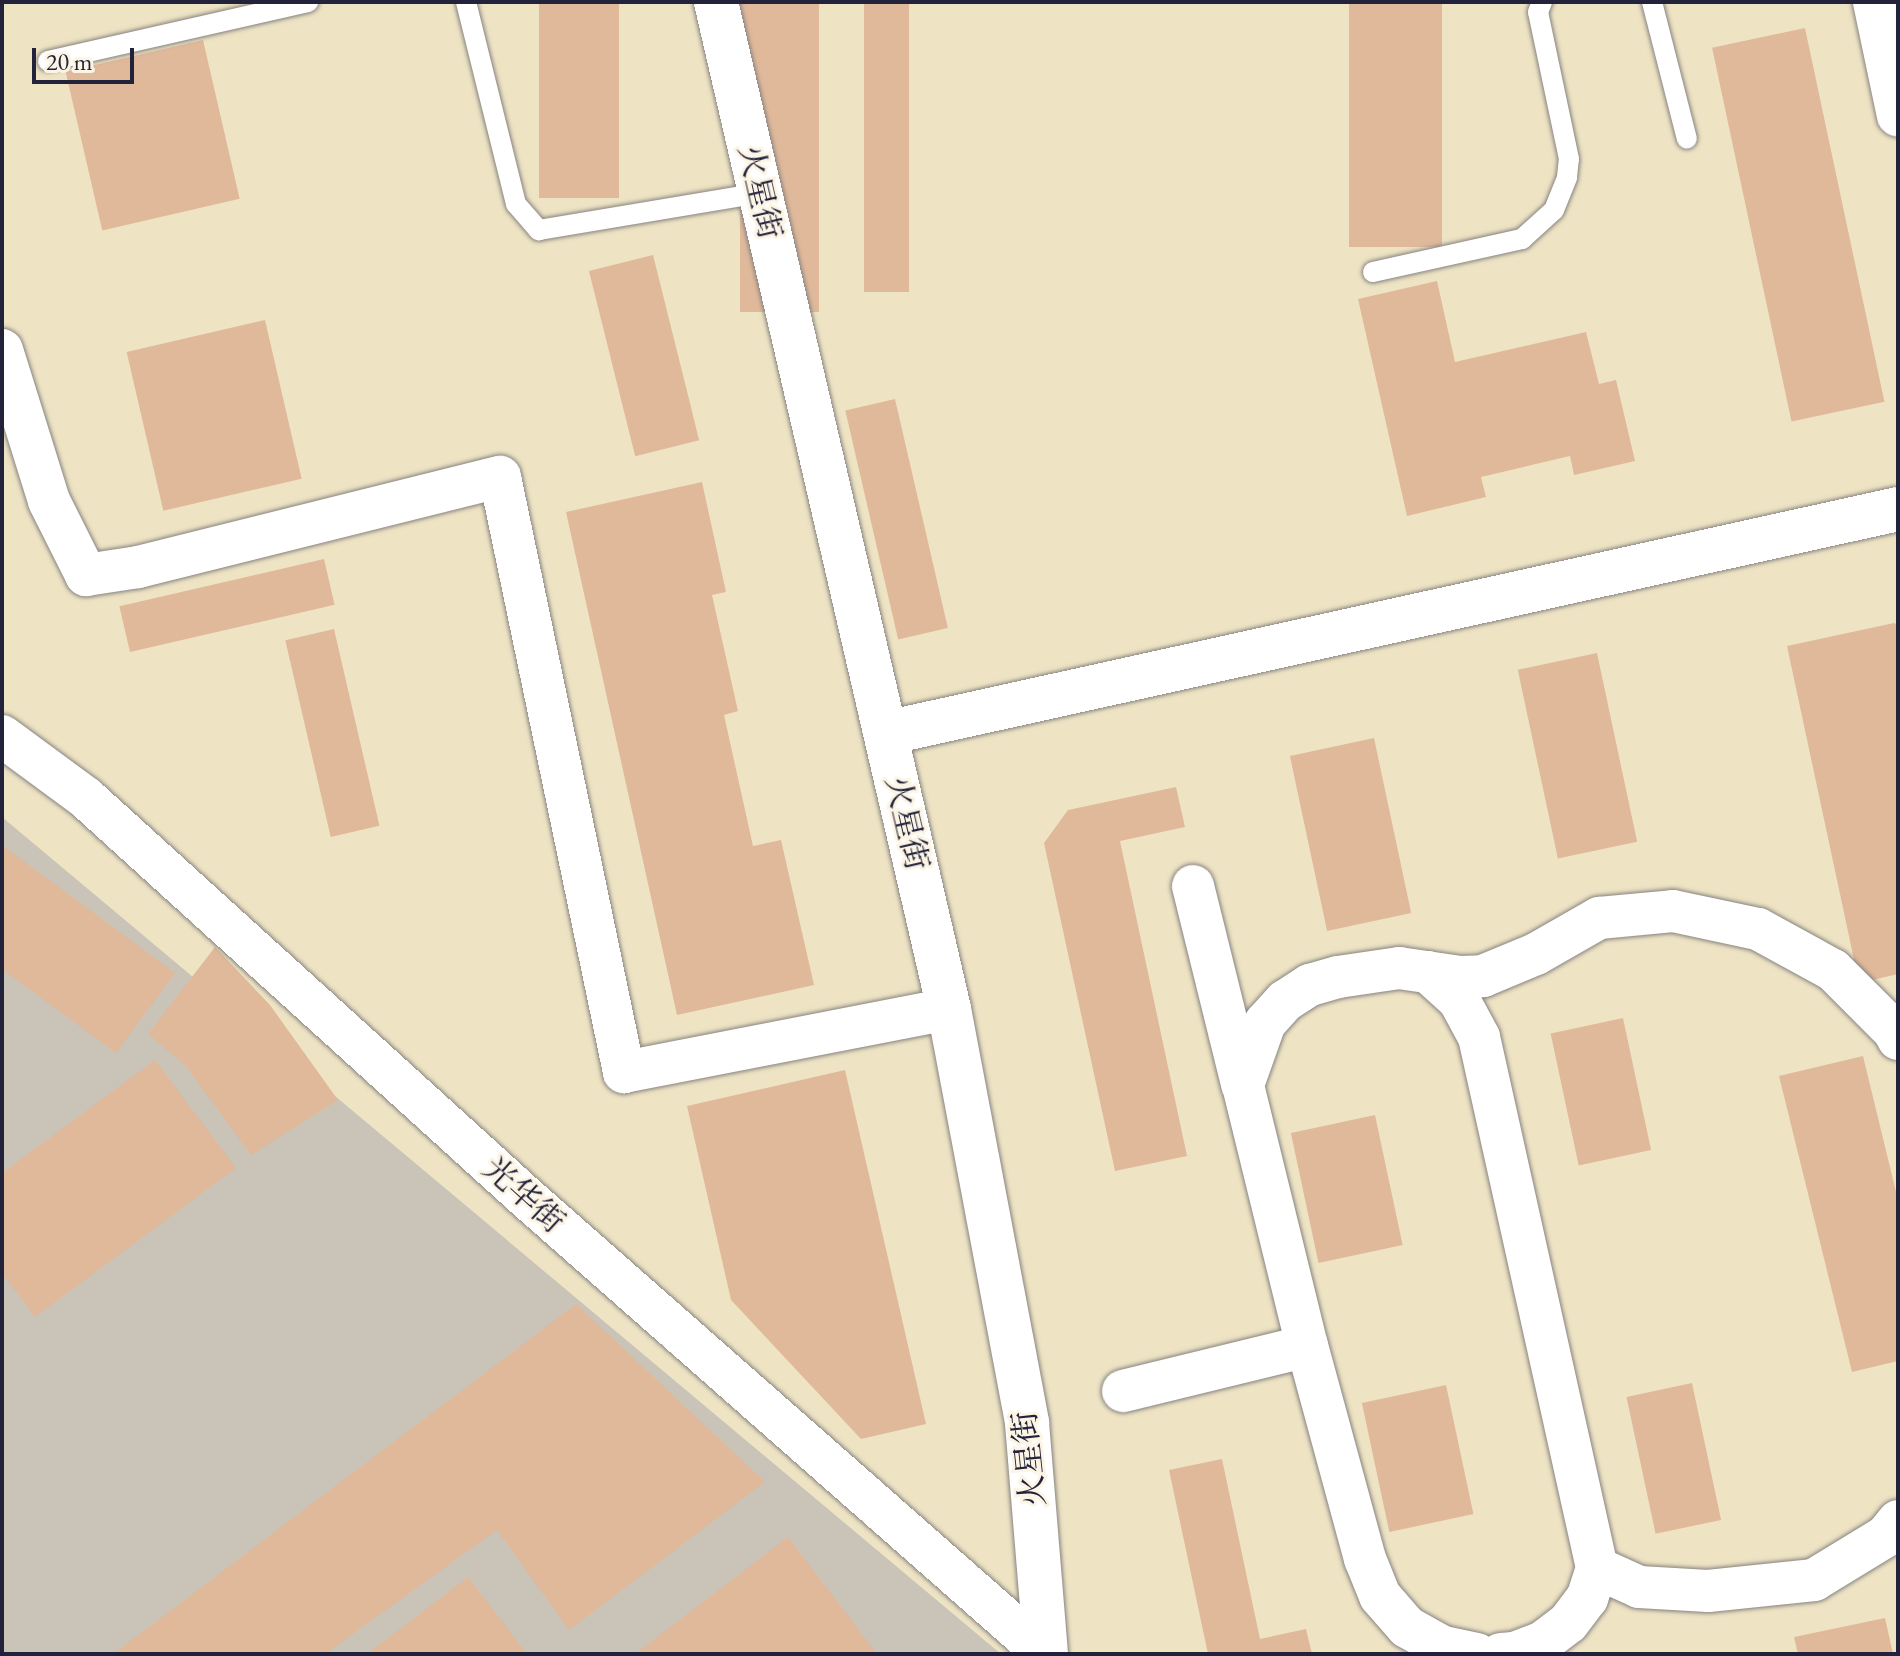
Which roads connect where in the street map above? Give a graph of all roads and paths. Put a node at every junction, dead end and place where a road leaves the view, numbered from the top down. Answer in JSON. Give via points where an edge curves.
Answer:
{"nodes":[{"id":1,"x":308,"y":2,"type":"edge"},
{"id":2,"x":466,"y":2,"type":"edge"},
{"id":3,"x":716,"y":2,"type":"edge"},
{"id":4,"x":1542,"y":2,"type":"edge"},
{"id":5,"x":1652,"y":2,"type":"edge"},
{"id":6,"x":1874,"y":2,"type":"edge"},
{"id":7,"x":48,"y":61,"type":"dead end"},
{"id":8,"x":1898,"y":116,"type":"edge"},
{"id":9,"x":1687,"y":139,"type":"dead end"},
{"id":10,"x":760,"y":193,"type":"junction"},
{"id":11,"x":1373,"y":272,"type":"dead end"},
{"id":12,"x":2,"y":350,"type":"edge"},
{"id":13,"x":1898,"y":509,"type":"edge"},
{"id":14,"x":886,"y":733,"type":"junction"},
{"id":15,"x":2,"y":736,"type":"edge"},
{"id":16,"x":1193,"y":886,"type":"dead end"},
{"id":17,"x":1428,"y":972,"type":"junction"},
{"id":18,"x":949,"y":1009,"type":"junction"},
{"id":19,"x":1898,"y":1039,"type":"edge"},
{"id":20,"x":1243,"y":1085,"type":"junction"},
{"id":21,"x":1307,"y":1346,"type":"junction"},
{"id":22,"x":1123,"y":1391,"type":"dead end"},
{"id":23,"x":1898,"y":1521,"type":"edge"},
{"id":24,"x":1597,"y":1568,"type":"junction"},
{"id":25,"x":1046,"y":1654,"type":"edge"},
{"id":26,"x":1477,"y":1654,"type":"edge"},
{"id":27,"x":1501,"y":1654,"type":"edge"}],
"edges":[{"from":1,"to":7,"type":"lane"},
{"from":2,"to":10,"type":"lane","via":[[516,204],[539,230]]},
{"from":3,"to":10,"type":"street","name":"火星街"},
{"from":4,"to":11,"type":"lane","via":[[1538,12],[1569,159],[1554,210],[1522,239]]},
{"from":5,"to":9,"type":"lane"},
{"from":6,"to":8,"type":"street"},
{"from":10,"to":14,"type":"street","name":"火星街"},
{"from":12,"to":18,"type":"street","via":[[49,501],[86,575],[138,567],[500,477],[624,1072]]},
{"from":13,"to":14,"type":"street"},
{"from":14,"to":18,"type":"street","name":"火星街"},
{"from":15,"to":25,"type":"street","name":"光华街","via":[[86,798],[539,1209]]},
{"from":16,"to":20,"type":"street"},
{"from":17,"to":19,"type":"street","via":[[1483,976],[1536,954],[1599,918],[1673,911],[1758,929],[1833,970]]},
{"from":17,"to":20,"type":"street","via":[[1399,968],[1310,985],[1265,1023]]},
{"from":17,"to":24,"type":"street","via":[[1459,1000],[1479,1037]]},
{"from":18,"to":25,"type":"street","name":"火星街","via":[[1027,1423]]},
{"from":20,"to":21,"type":"street"},
{"from":21,"to":22,"type":"street"},
{"from":21,"to":26,"type":"street","via":[[1365,1559],[1380,1596],[1407,1627],[1443,1647]]},
{"from":23,"to":24,"type":"street","via":[[1886,1536],[1814,1580],[1708,1591],[1639,1587]]},
{"from":24,"to":27,"type":"street","via":[[1587,1598],[1568,1623],[1543,1642]]}]}
